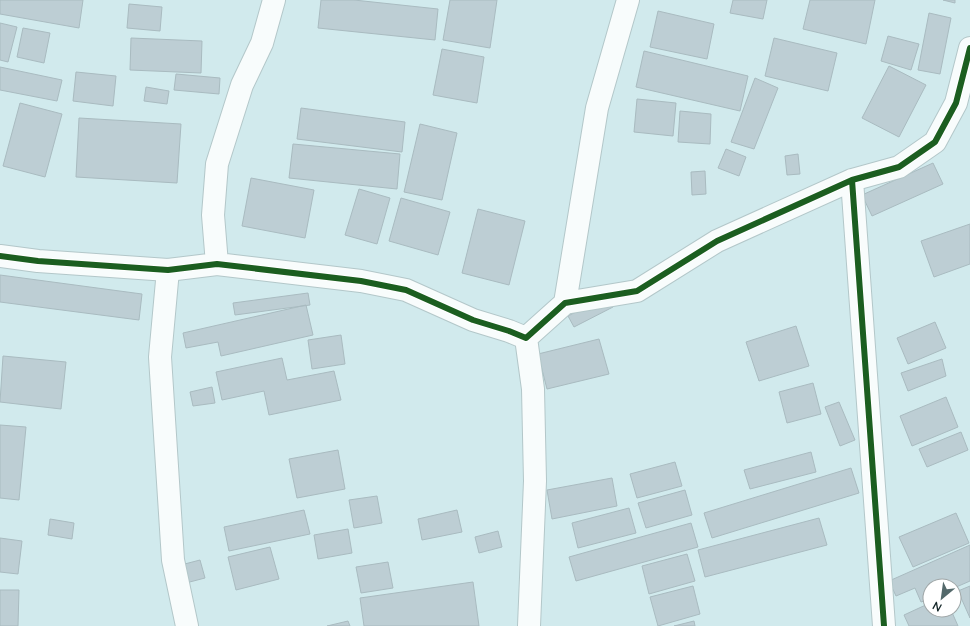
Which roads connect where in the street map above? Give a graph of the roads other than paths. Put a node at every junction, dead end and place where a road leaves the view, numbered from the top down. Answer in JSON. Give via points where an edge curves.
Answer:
{"nodes":[{"id":1,"x":274,"y":0,"type":"edge"},
{"id":2,"x":628,"y":0,"type":"edge"},
{"id":3,"x":970,"y":48,"type":"edge"},
{"id":4,"x":963,"y":102,"type":"edge"},
{"id":5,"x":852,"y":180,"type":"junction"},
{"id":6,"x":0,"y":256,"type":"edge"},
{"id":7,"x":217,"y":264,"type":"junction"},
{"id":8,"x":168,"y":270,"type":"junction"},
{"id":9,"x":565,"y":303,"type":"junction"},
{"id":10,"x":526,"y":338,"type":"junction"},
{"id":11,"x":187,"y":626,"type":"edge"},
{"id":12,"x":529,"y":626,"type":"edge"},
{"id":13,"x":884,"y":626,"type":"edge"}],
"edges":[{"from":1,"to":7,"type":"street","via":[[262,43],[242,85],[217,164],[213,215]]},
{"from":2,"to":9,"type":"street","via":[[597,108]]},
{"from":3,"to":4,"type":"street"},
{"from":4,"to":5,"type":"street","via":[[935,142],[899,167]]},
{"from":5,"to":9,"type":"street","via":[[717,240],[637,291]]},
{"from":5,"to":13,"type":"street"},
{"from":6,"to":8,"type":"street"},
{"from":7,"to":8,"type":"street"},
{"from":7,"to":10,"type":"street","via":[[361,281],[406,290],[473,320]]},
{"from":8,"to":11,"type":"street","via":[[160,357],[173,560]]},
{"from":9,"to":10,"type":"street"},
{"from":10,"to":12,"type":"street","via":[[533,389],[535,481]]}]}
